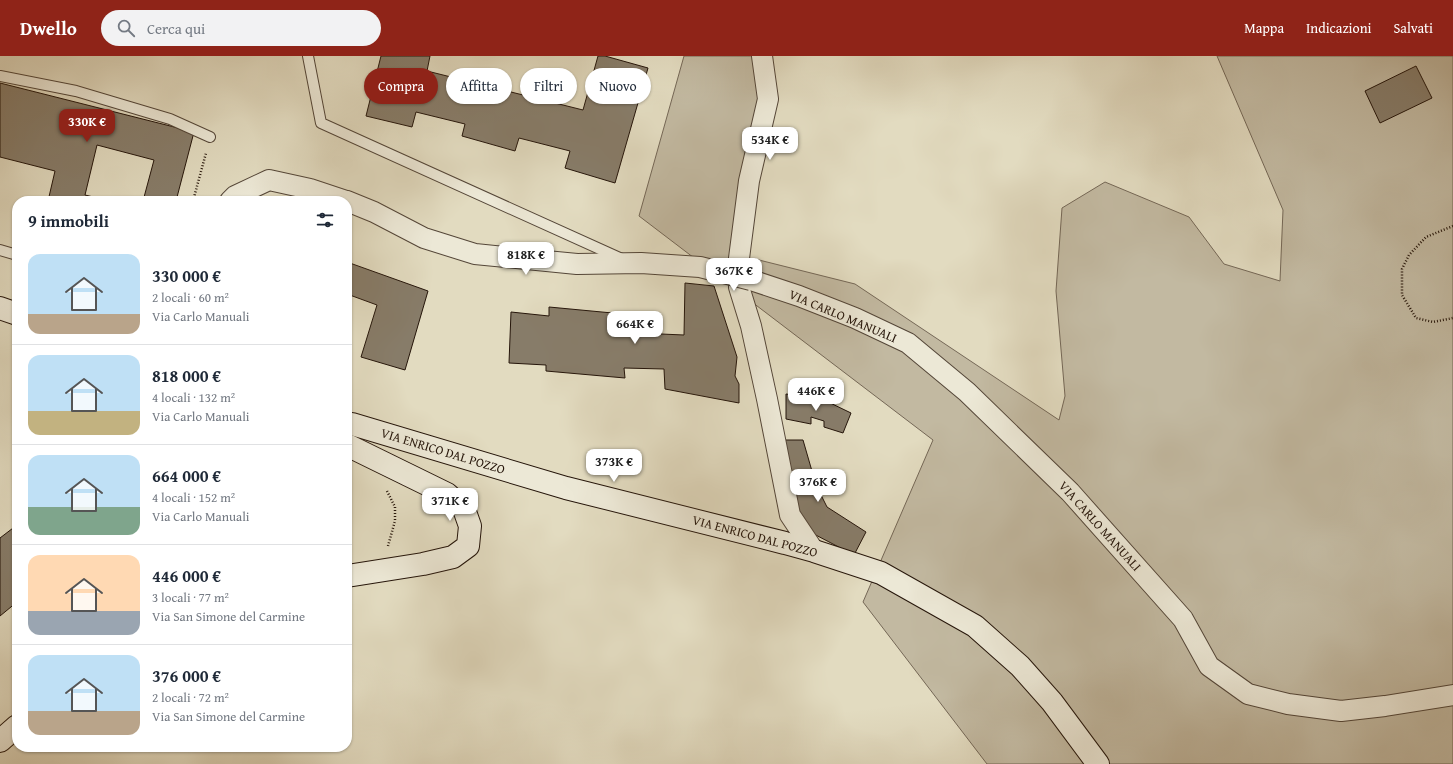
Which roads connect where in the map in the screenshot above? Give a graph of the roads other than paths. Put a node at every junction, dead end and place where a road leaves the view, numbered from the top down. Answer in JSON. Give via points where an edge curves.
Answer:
{"nodes":[{"id":1,"x":308,"y":56,"type":"edge"},
{"id":2,"x":762,"y":56,"type":"edge"},
{"id":3,"x":0,"y":76,"type":"edge"},
{"id":4,"x":210,"y":137,"type":"road end"},
{"id":5,"x":236,"y":196,"type":"edge"},
{"id":6,"x":332,"y":196,"type":"edge"},
{"id":7,"x":352,"y":203,"type":"edge"},
{"id":8,"x":0,"y":250,"type":"edge"},
{"id":9,"x":12,"y":254,"type":"edge"},
{"id":10,"x":631,"y":263,"type":"junction"},
{"id":11,"x":738,"y":276,"type":"junction"},
{"id":12,"x":0,"y":308,"type":"edge"},
{"id":13,"x":12,"y":312,"type":"edge"},
{"id":14,"x":352,"y":424,"type":"edge"},
{"id":15,"x":352,"y":447,"type":"edge"},
{"id":16,"x":814,"y":551,"type":"junction"},
{"id":17,"x":352,"y":575,"type":"edge"},
{"id":18,"x":1453,"y":695,"type":"edge"},
{"id":19,"x":12,"y":730,"type":"edge"},
{"id":20,"x":0,"y":741,"type":"edge"},
{"id":21,"x":1098,"y":764,"type":"edge"}],
"edges":[{"from":1,"to":10,"type":"lane","via":[[321,123]]},
{"from":2,"to":11,"type":"street","via":[[768,99],[749,181]]},
{"from":3,"to":4,"type":"lane","via":[[76,91],[170,119]]},
{"from":5,"to":6,"type":"street","name":"VIA CARLO MANUALI","via":[[269,180]]},
{"from":7,"to":10,"type":"street","name":"VIA CARLO MANUALI","via":[[424,238],[475,254],[577,264]]},
{"from":8,"to":9,"type":"lane"},
{"from":10,"to":11,"type":"street","name":"VIA CARLO MANUALI","via":[[700,267]]},
{"from":11,"to":16,"type":"street","via":[[751,326],[790,515]]},
{"from":11,"to":18,"type":"street","name":"VIA CARLO MANUALI","via":[[855,318],[908,343],[967,392],[1070,492],[1183,619],[1209,666],[1248,694],[1288,704],[1341,711]]},
{"from":12,"to":13,"type":"street"},
{"from":14,"to":16,"type":"street","name":"VIA ENRICO DAL POZZO","via":[[566,488]]},
{"from":15,"to":17,"type":"street","via":[[447,494],[464,509],[470,526],[468,546],[453,557]]},
{"from":16,"to":21,"type":"street","name":"VIA ENRICO DAL POZZO","via":[[881,573],[975,626],[1029,676],[1052,702]]},
{"from":19,"to":20,"type":"street"}]}
